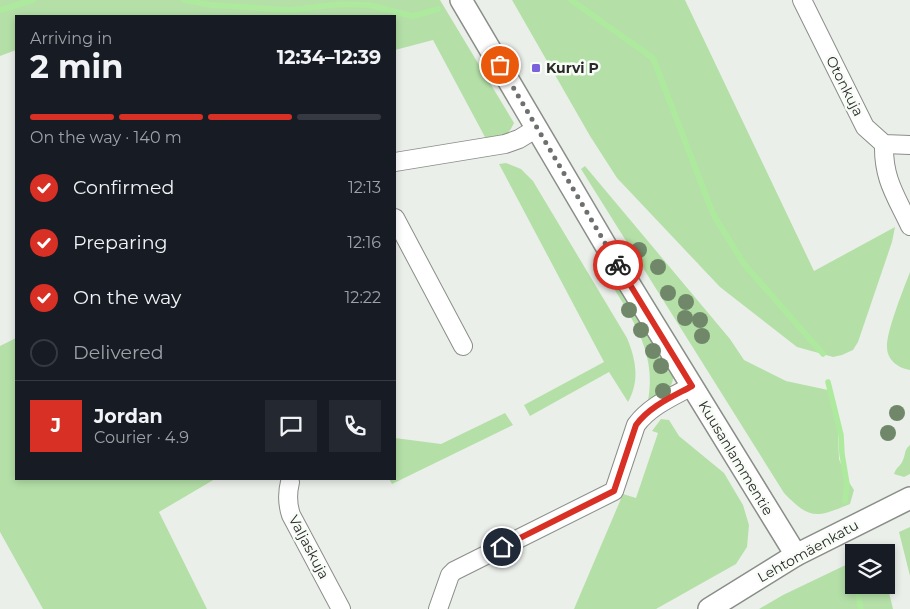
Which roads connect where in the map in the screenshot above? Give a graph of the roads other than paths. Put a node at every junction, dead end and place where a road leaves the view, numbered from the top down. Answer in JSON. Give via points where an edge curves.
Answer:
{"nodes":[{"id":1,"x":461,"y":0,"type":"edge"},
{"id":2,"x":802,"y":0,"type":"edge"},
{"id":3,"x":537,"y":128,"type":"junction"},
{"id":4,"x":884,"y":144,"type":"junction"},
{"id":5,"x":910,"y":144,"type":"edge"},
{"id":6,"x":396,"y":162,"type":"edge"},
{"id":7,"x":396,"y":220,"type":"edge"},
{"id":8,"x":910,"y":226,"type":"edge"},
{"id":9,"x":463,"y":346,"type":"dead end"},
{"id":10,"x":692,"y":386,"type":"junction"},
{"id":11,"x":290,"y":482,"type":"dead end"},
{"id":12,"x":910,"y":498,"type":"edge"},
{"id":13,"x":796,"y":555,"type":"junction"},
{"id":14,"x":341,"y":609,"type":"edge"},
{"id":15,"x":438,"y":609,"type":"edge"},
{"id":16,"x":709,"y":609,"type":"edge"}],
"edges":[{"from":1,"to":3,"type":"street","name":"Kuusanlammentie"},
{"from":2,"to":4,"type":"street","name":"Otonkuja","via":[[865,127]]},
{"from":3,"to":6,"type":"street","via":[[505,144]]},
{"from":3,"to":10,"type":"street","name":"Kuusanlammentie"},
{"from":4,"to":5,"type":"street"},
{"from":4,"to":8,"type":"street","via":[[886,177]]},
{"from":7,"to":9,"type":"street"},
{"from":10,"to":13,"type":"street","name":"Kuusanlammentie"},
{"from":10,"to":15,"type":"street","via":[[642,416],[614,491],[454,571]]},
{"from":11,"to":14,"type":"street","name":"Valjaskuja","via":[[288,506]]},
{"from":12,"to":13,"type":"street","name":"Lehtomäenkatu"},
{"from":13,"to":16,"type":"street","name":"Lehtomäenkatu"}]}
